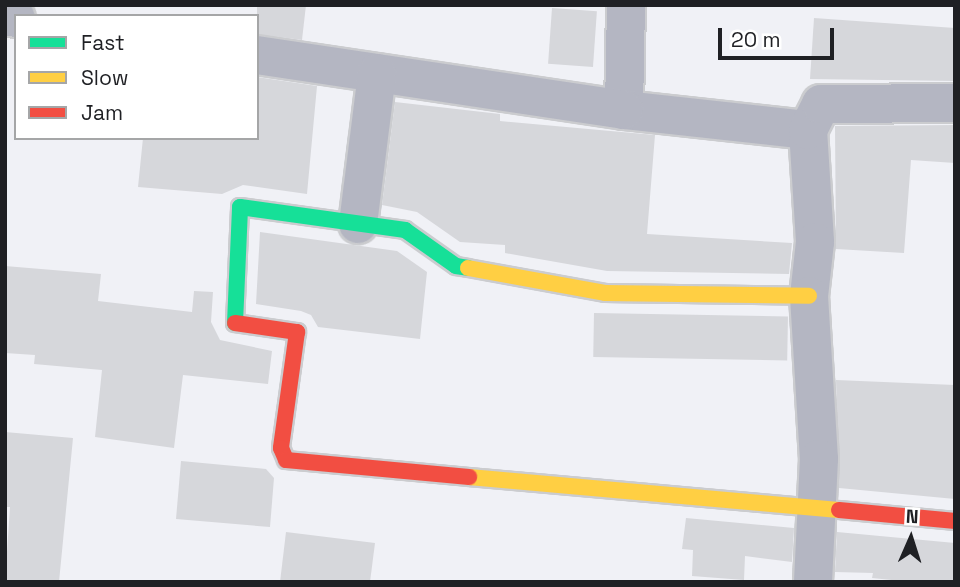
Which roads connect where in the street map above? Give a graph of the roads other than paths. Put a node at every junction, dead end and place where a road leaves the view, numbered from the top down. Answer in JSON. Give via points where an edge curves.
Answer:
{"nodes":[{"id":1,"x":625,"y":5,"type":"edge"},
{"id":2,"x":259,"y":55,"type":"edge"},
{"id":3,"x":377,"y":73,"type":"junction"},
{"id":4,"x":955,"y":103,"type":"edge"},
{"id":5,"x":624,"y":110,"type":"junction"},
{"id":6,"x":808,"y":130,"type":"junction"},
{"id":7,"x":358,"y":224,"type":"junction"},
{"id":8,"x":809,"y":296,"type":"junction"},
{"id":9,"x":817,"y":512,"type":"junction"},
{"id":10,"x":955,"y":522,"type":"edge"},
{"id":11,"x":813,"y":582,"type":"edge"}],
"edges":[{"from":1,"to":5,"type":"street"},
{"from":2,"to":3,"type":"street"},
{"from":3,"to":5,"type":"street"},
{"from":3,"to":7,"type":"street"},
{"from":4,"to":6,"type":"street","via":[[821,104]]},
{"from":5,"to":6,"type":"street"},
{"from":6,"to":8,"type":"street","via":[[814,242]]},
{"from":7,"to":8,"type":"street","via":[[405,230],[456,266],[605,293]]},
{"from":7,"to":9,"type":"street","via":[[240,207],[233,323],[297,332],[282,448],[286,460]]},
{"from":8,"to":9,"type":"street","via":[[816,367]]},
{"from":9,"to":10,"type":"street"},
{"from":9,"to":11,"type":"street"}]}
